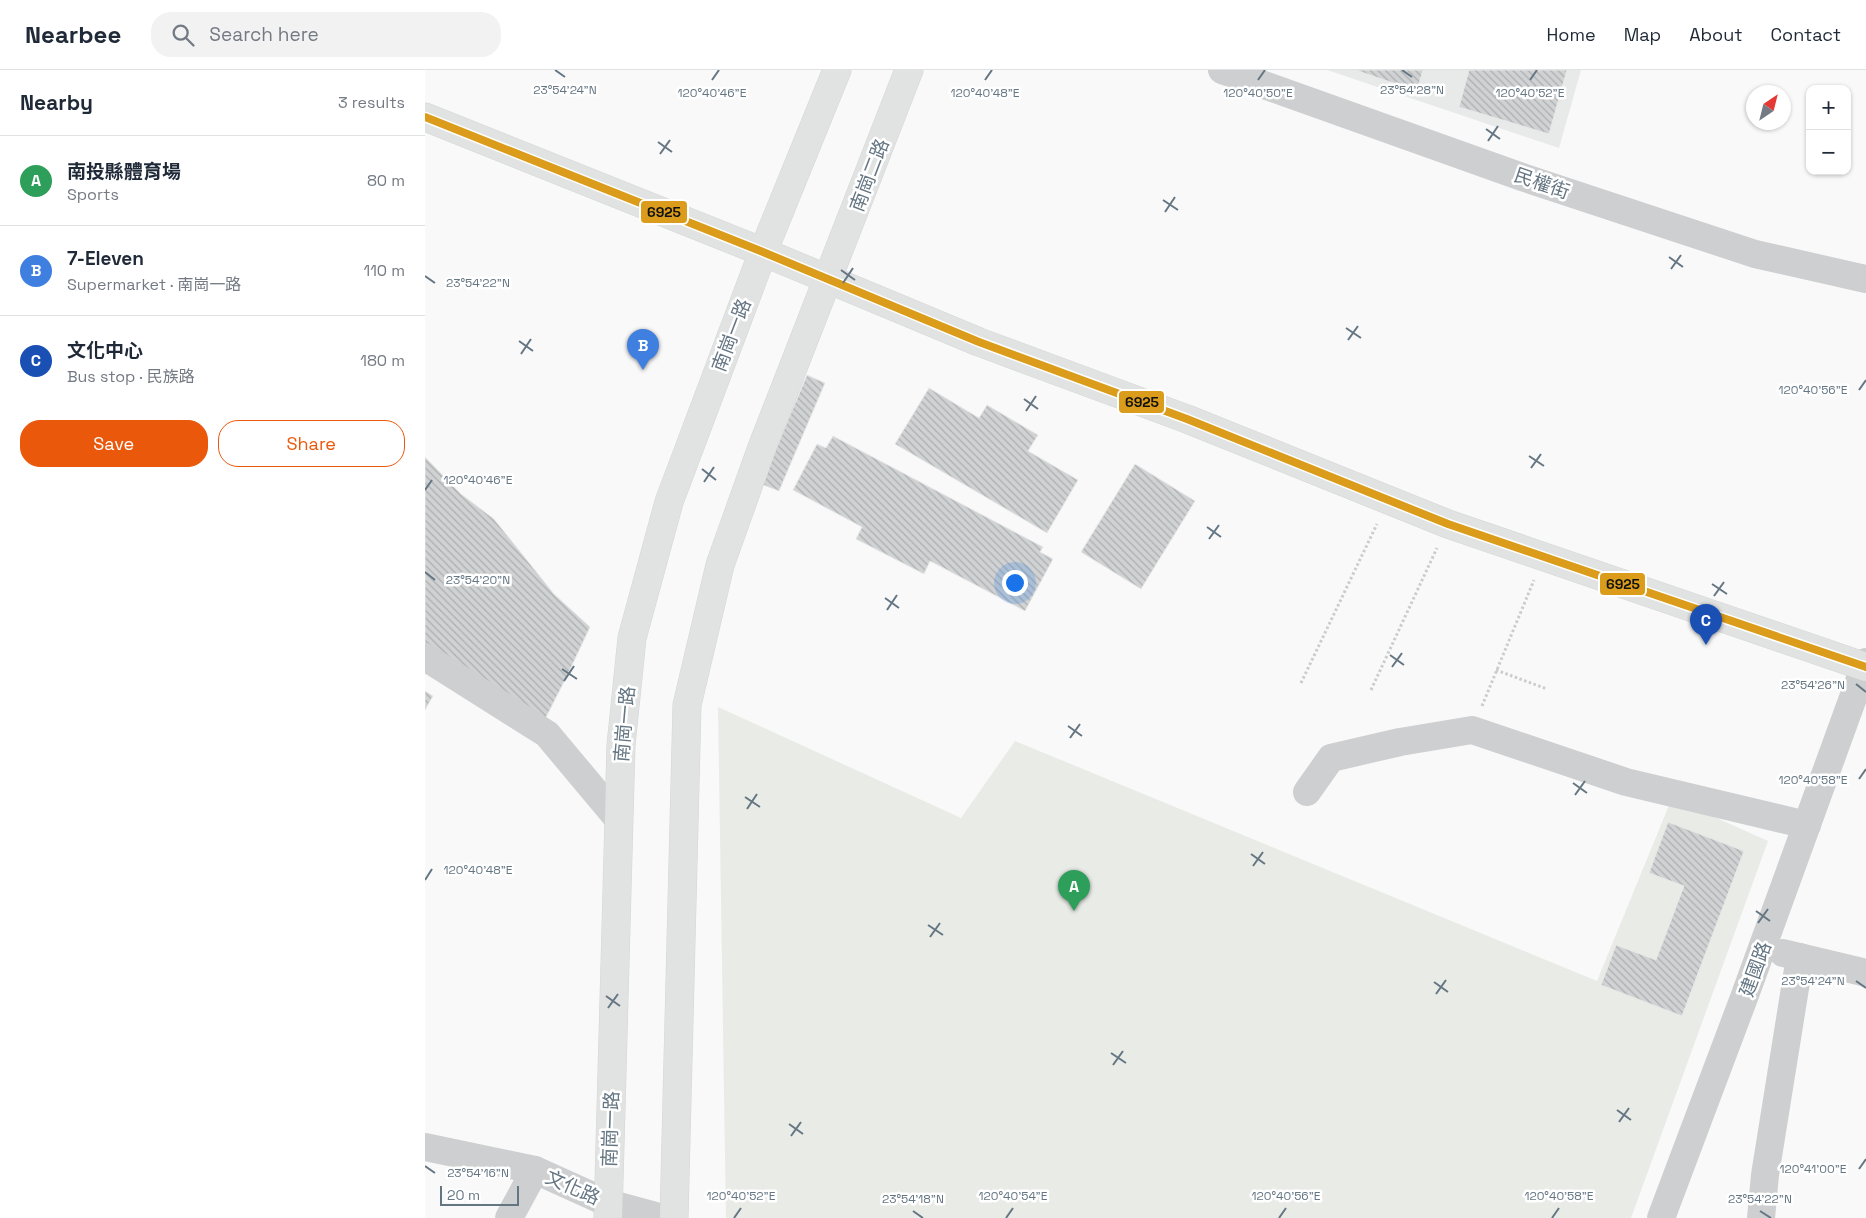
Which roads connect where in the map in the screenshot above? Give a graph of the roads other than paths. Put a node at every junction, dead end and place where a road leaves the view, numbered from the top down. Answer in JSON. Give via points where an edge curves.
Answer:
{"nodes":[{"id":1,"x":837,"y":70,"type":"edge"},
{"id":2,"x":909,"y":70,"type":"edge"},
{"id":3,"x":1222,"y":70,"type":"edge"},
{"id":4,"x":425,"y":117,"type":"edge"},
{"id":5,"x":763,"y":252,"type":"junction"},
{"id":6,"x":827,"y":280,"type":"junction"},
{"id":7,"x":1866,"y":280,"type":"edge"},
{"id":8,"x":425,"y":657,"type":"edge"},
{"id":9,"x":1866,"y":665,"type":"edge"},
{"id":10,"x":1307,"y":792,"type":"dead end"},
{"id":11,"x":619,"y":820,"type":"junction"},
{"id":12,"x":1807,"y":825,"type":"junction"},
{"id":13,"x":1762,"y":947,"type":"junction"},
{"id":14,"x":1799,"y":958,"type":"junction"},
{"id":15,"x":1866,"y":973,"type":"edge"},
{"id":16,"x":425,"y":1147,"type":"edge"},
{"id":17,"x":535,"y":1170,"type":"junction"},
{"id":18,"x":608,"y":1211,"type":"edge"},
{"id":19,"x":509,"y":1218,"type":"edge"},
{"id":20,"x":663,"y":1218,"type":"edge"},
{"id":21,"x":674,"y":1218,"type":"edge"},
{"id":22,"x":1661,"y":1218,"type":"edge"},
{"id":23,"x":1761,"y":1218,"type":"edge"}],
"edges":[{"from":1,"to":5,"type":"main road"},
{"from":2,"to":6,"type":"main road","name":"南崗二路"},
{"from":3,"to":7,"type":"street","name":"民權街","via":[[1525,178],[1755,254]]},
{"from":4,"to":5,"type":"main road"},
{"from":5,"to":6,"type":"main road"},
{"from":5,"to":11,"type":"main road","name":"南崗一路","via":[[669,502],[632,638],[621,746]]},
{"from":6,"to":9,"type":"main road","via":[[1449,524]]},
{"from":6,"to":21,"type":"main road","via":[[720,566],[687,705]]},
{"from":8,"to":11,"type":"street","via":[[547,734]]},
{"from":9,"to":12,"type":"street","name":"建國路"},
{"from":10,"to":12,"type":"street","via":[[1331,758],[1472,730],[1626,782]]},
{"from":11,"to":18,"type":"main road","name":"南崗一路"},
{"from":12,"to":13,"type":"street","name":"建國路"},
{"from":13,"to":14,"type":"street"},
{"from":13,"to":22,"type":"street","name":"建國路"},
{"from":14,"to":15,"type":"street"},
{"from":14,"to":23,"type":"street"},
{"from":16,"to":17,"type":"street","name":"文化路"},
{"from":17,"to":18,"type":"street","name":"文化路"},
{"from":17,"to":19,"type":"street"},
{"from":18,"to":20,"type":"street","name":"文化路"}]}
